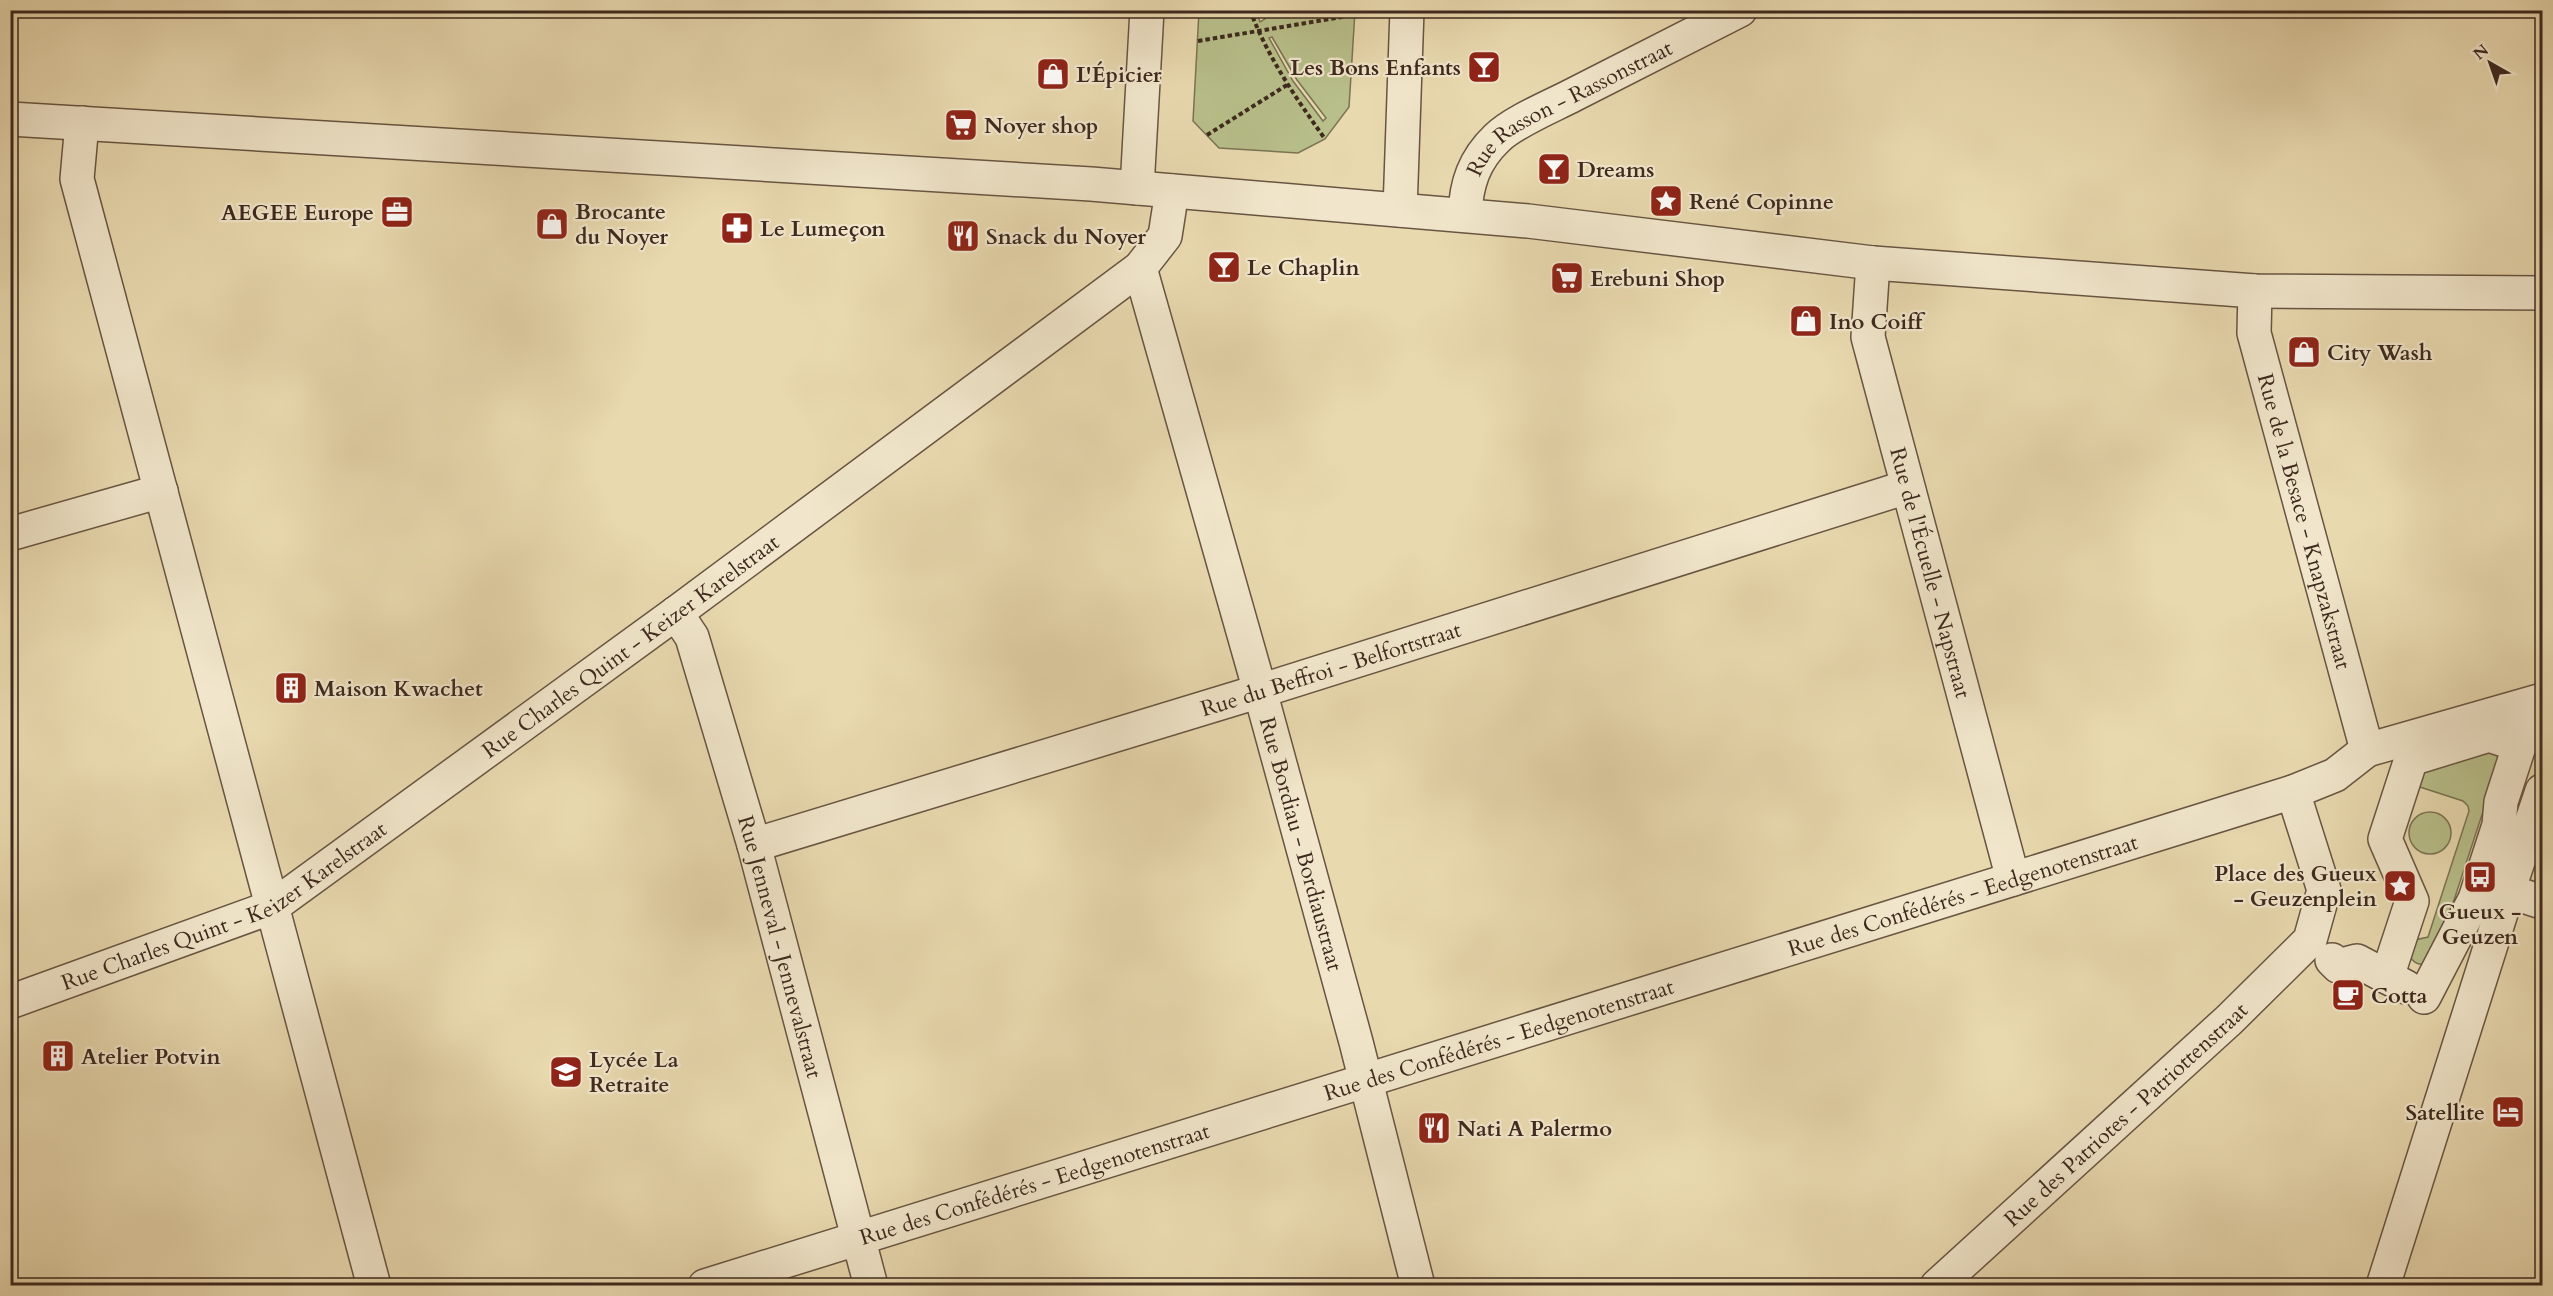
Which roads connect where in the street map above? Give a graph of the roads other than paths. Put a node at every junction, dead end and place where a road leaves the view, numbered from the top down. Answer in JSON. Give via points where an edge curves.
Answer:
{"nodes":[{"id":1,"x":1147,"y":10,"type":"edge"},
{"id":2,"x":1407,"y":10,"type":"edge"},
{"id":3,"x":1740,"y":10,"type":"edge"},
{"id":4,"x":10,"y":119,"type":"edge"},
{"id":5,"x":82,"y":123,"type":"junction"},
{"id":6,"x":1137,"y":188,"type":"junction"},
{"id":7,"x":1172,"y":191,"type":"junction"},
{"id":8,"x":1400,"y":210,"type":"junction"},
{"id":9,"x":1465,"y":215,"type":"junction"},
{"id":10,"x":1873,"y":263,"type":"junction"},
{"id":11,"x":1140,"y":268,"type":"junction"},
{"id":12,"x":2255,"y":291,"type":"junction"},
{"id":13,"x":2542,"y":293,"type":"edge"},
{"id":14,"x":1907,"y":487,"type":"junction"},
{"id":15,"x":160,"y":491,"type":"junction"},
{"id":16,"x":10,"y":534,"type":"edge"},
{"id":17,"x":676,"y":613,"type":"junction"},
{"id":18,"x":1260,"y":691,"type":"junction"},
{"id":19,"x":2530,"y":723,"type":"edge"},
{"id":20,"x":2367,"y":750,"type":"junction"},
{"id":21,"x":2542,"y":791,"type":"edge"},
{"id":22,"x":2292,"y":792,"type":"junction"},
{"id":23,"x":754,"y":845,"type":"junction"},
{"id":24,"x":2013,"y":879,"type":"junction"},
{"id":25,"x":2508,"y":891,"type":"junction"},
{"id":26,"x":2542,"y":902,"type":"edge"},
{"id":27,"x":272,"y":907,"type":"junction"},
{"id":28,"x":2321,"y":950,"type":"junction"},
{"id":29,"x":2387,"y":977,"type":"junction"},
{"id":30,"x":10,"y":1002,"type":"edge"},
{"id":31,"x":1365,"y":1081,"type":"junction"},
{"id":32,"x":858,"y":1237,"type":"junction"},
{"id":33,"x":374,"y":1286,"type":"edge"},
{"id":34,"x":705,"y":1286,"type":"edge"},
{"id":35,"x":871,"y":1286,"type":"edge"},
{"id":36,"x":1418,"y":1286,"type":"edge"},
{"id":37,"x":1937,"y":1286,"type":"edge"},
{"id":38,"x":2383,"y":1286,"type":"edge"}],
"edges":[{"from":1,"to":6,"type":"street"},
{"from":2,"to":8,"type":"street"},
{"from":3,"to":9,"type":"street","name":"Rue Rasson - Rassonstraat","via":[[1498,136],[1471,174]]},
{"from":4,"to":5,"type":"street"},
{"from":5,"to":6,"type":"street"},
{"from":5,"to":15,"type":"street","via":[[77,179]]},
{"from":6,"to":7,"type":"street"},
{"from":7,"to":8,"type":"street"},
{"from":7,"to":11,"type":"street","name":"Rue Charles Quint - Keizer Karelstraat","via":[[1165,236]]},
{"from":8,"to":9,"type":"street"},
{"from":9,"to":10,"type":"street"},
{"from":10,"to":12,"type":"street"},
{"from":10,"to":14,"type":"street","name":"Rue de l'Écuelle - Napstraat","via":[[1868,337]]},
{"from":11,"to":17,"type":"street","name":"Rue Charles Quint - Keizer Karelstraat"},
{"from":11,"to":18,"type":"street","name":"Rue Bordiau - Bordiaustraat"},
{"from":12,"to":13,"type":"street"},
{"from":12,"to":20,"type":"street","name":"Rue de la Besace - Knapzakstraat","via":[[2254,333]]},
{"from":14,"to":18,"type":"street","name":"Rue du Beffroi - Belfortstraat"},
{"from":14,"to":24,"type":"street","name":"Rue de l'Écuelle - Napstraat"},
{"from":15,"to":16,"type":"street"},
{"from":15,"to":27,"type":"street"},
{"from":17,"to":23,"type":"street","name":"Rue Jenneval - Jennevalstraat","via":[[692,637]]},
{"from":17,"to":27,"type":"street","name":"Rue Charles Quint - Keizer Karelstraat"},
{"from":18,"to":23,"type":"street","name":"Rue du Beffroi - Belfortstraat"},
{"from":18,"to":31,"type":"street","name":"Rue Bordiau - Bordiaustraat"},
{"from":19,"to":20,"type":"street"},
{"from":19,"to":29,"type":"street","via":[[2501,802],[2499,825],[2475,899],[2429,999]]},
{"from":19,"to":29,"type":"street","via":[[2411,759],[2385,839],[2412,901]]},
{"from":20,"to":22,"type":"street","via":[[2335,774]]},
{"from":21,"to":25,"type":"street"},
{"from":22,"to":24,"type":"street","name":"Rue des Confédérés - Eedgenotenstraat"},
{"from":22,"to":28,"type":"street","via":[[2324,890]]},
{"from":23,"to":32,"type":"street","name":"Rue Jenneval - Jennevalstraat"},
{"from":24,"to":31,"type":"street","name":"Rue des Confédérés - Eedgenotenstraat"},
{"from":25,"to":26,"type":"street"},
{"from":25,"to":38,"type":"street"},
{"from":27,"to":30,"type":"street","name":"Rue Charles Quint - Keizer Karelstraat"},
{"from":27,"to":33,"type":"street"},
{"from":28,"to":29,"type":"street","via":[[2338,966],[2357,961]]},
{"from":28,"to":37,"type":"street","name":"Rue des Patriotes - Patriottenstraat","via":[[2229,1020]]},
{"from":31,"to":32,"type":"street","name":"Rue des Confédérés - Eedgenotenstraat"},
{"from":31,"to":36,"type":"street","name":"Rue Bordiau - Bordiaustraat"},
{"from":32,"to":34,"type":"street","name":"Rue des Confédérés - Eedgenotenstraat"},
{"from":32,"to":35,"type":"street","name":"Rue Jenneval - Jennevalstraat"}]}
